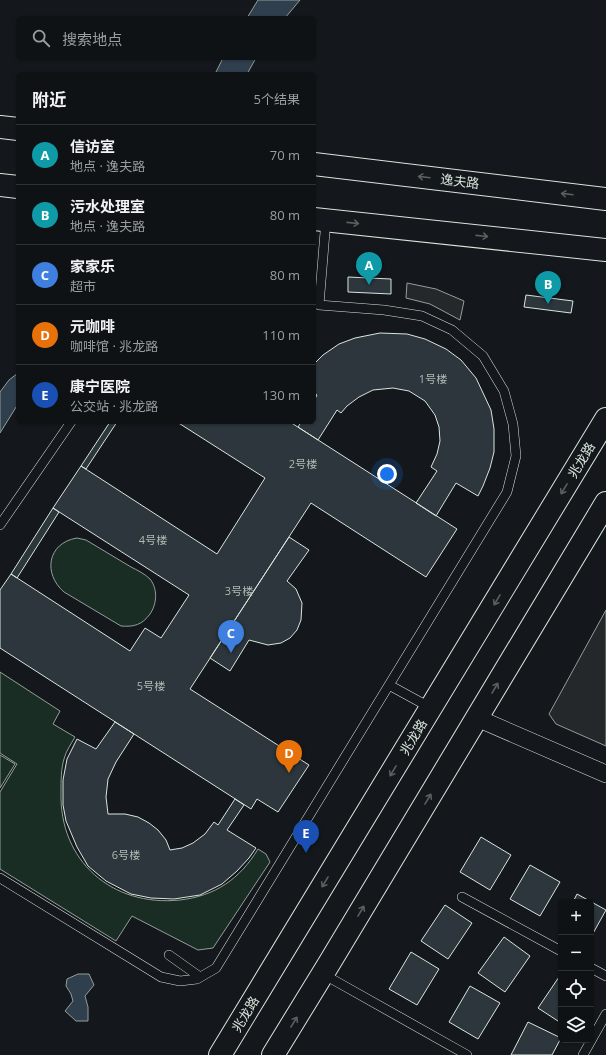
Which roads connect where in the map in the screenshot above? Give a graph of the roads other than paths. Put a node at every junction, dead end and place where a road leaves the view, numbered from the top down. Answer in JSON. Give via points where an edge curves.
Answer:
{"nodes":[{"id":1,"x":0,"y":126,"type":"edge"},
{"id":2,"x":16,"y":129,"type":"edge"},
{"id":3,"x":316,"y":164,"type":"edge"},
{"id":4,"x":0,"y":185,"type":"edge"},
{"id":5,"x":16,"y":187,"type":"edge"},
{"id":6,"x":606,"y":199,"type":"edge"},
{"id":7,"x":320,"y":219,"type":"edge"},
{"id":8,"x":606,"y":250,"type":"edge"},
{"id":9,"x":317,"y":305,"type":"edge"},
{"id":10,"x":606,"y":419,"type":"edge"},
{"id":11,"x":69,"y":424,"type":"edge"},
{"id":12,"x":606,"y":503,"type":"edge"},
{"id":13,"x":0,"y":525,"type":"edge"},
{"id":14,"x":389,"y":685,"type":"junction"},
{"id":15,"x":431,"y":708,"type":"junction"},
{"id":16,"x":477,"y":718,"type":"junction"},
{"id":17,"x":606,"y":774,"type":"edge"},
{"id":18,"x":0,"y":878,"type":"edge"},
{"id":19,"x":462,"y":897,"type":"dead end"},
{"id":20,"x":558,"y":949,"type":"edge"},
{"id":21,"x":169,"y":955,"type":"dead end"},
{"id":22,"x":594,"y":970,"type":"edge"},
{"id":23,"x":323,"y":974,"type":"junction"},
{"id":24,"x":606,"y":976,"type":"edge"},
{"id":25,"x":200,"y":977,"type":"junction"},
{"id":26,"x":606,"y":1014,"type":"edge"},
{"id":27,"x":220,"y":1055,"type":"edge"},
{"id":28,"x":273,"y":1055,"type":"edge"},
{"id":29,"x":467,"y":1055,"type":"edge"},
{"id":30,"x":582,"y":1055,"type":"edge"}],
"edges":[{"from":1,"to":2,"type":"main road"},
{"from":6,"to":3,"type":"main road","name":"逸夫路","one_way":true},
{"from":4,"to":5,"type":"main road"},
{"from":7,"to":8,"type":"main road","one_way":true},
{"from":7,"to":9,"type":"lane"},
{"from":9,"to":14,"type":"lane","via":[[384,310],[422,316],[452,330],[483,356],[504,391],[514,424],[516,456],[507,492]]},
{"from":10,"to":15,"type":"main road","name":"兆龙路","one_way":true},
{"from":11,"to":13,"type":"lane"},
{"from":16,"to":12,"type":"main road","one_way":true},
{"from":14,"to":15,"type":"lane"},
{"from":14,"to":25,"type":"lane","via":[[216,968]]},
{"from":15,"to":27,"type":"main road","name":"兆龙路","one_way":true},
{"from":16,"to":17,"type":"street"},
{"from":23,"to":16,"type":"main road","one_way":true},
{"from":18,"to":25,"type":"lane","via":[[161,977],[180,981]]},
{"from":19,"to":20,"type":"lane"},
{"from":21,"to":25,"type":"lane"},
{"from":22,"to":24,"type":"lane"},
{"from":28,"to":23,"type":"main road","one_way":true},
{"from":23,"to":29,"type":"lane"},
{"from":26,"to":30,"type":"lane"}]}
